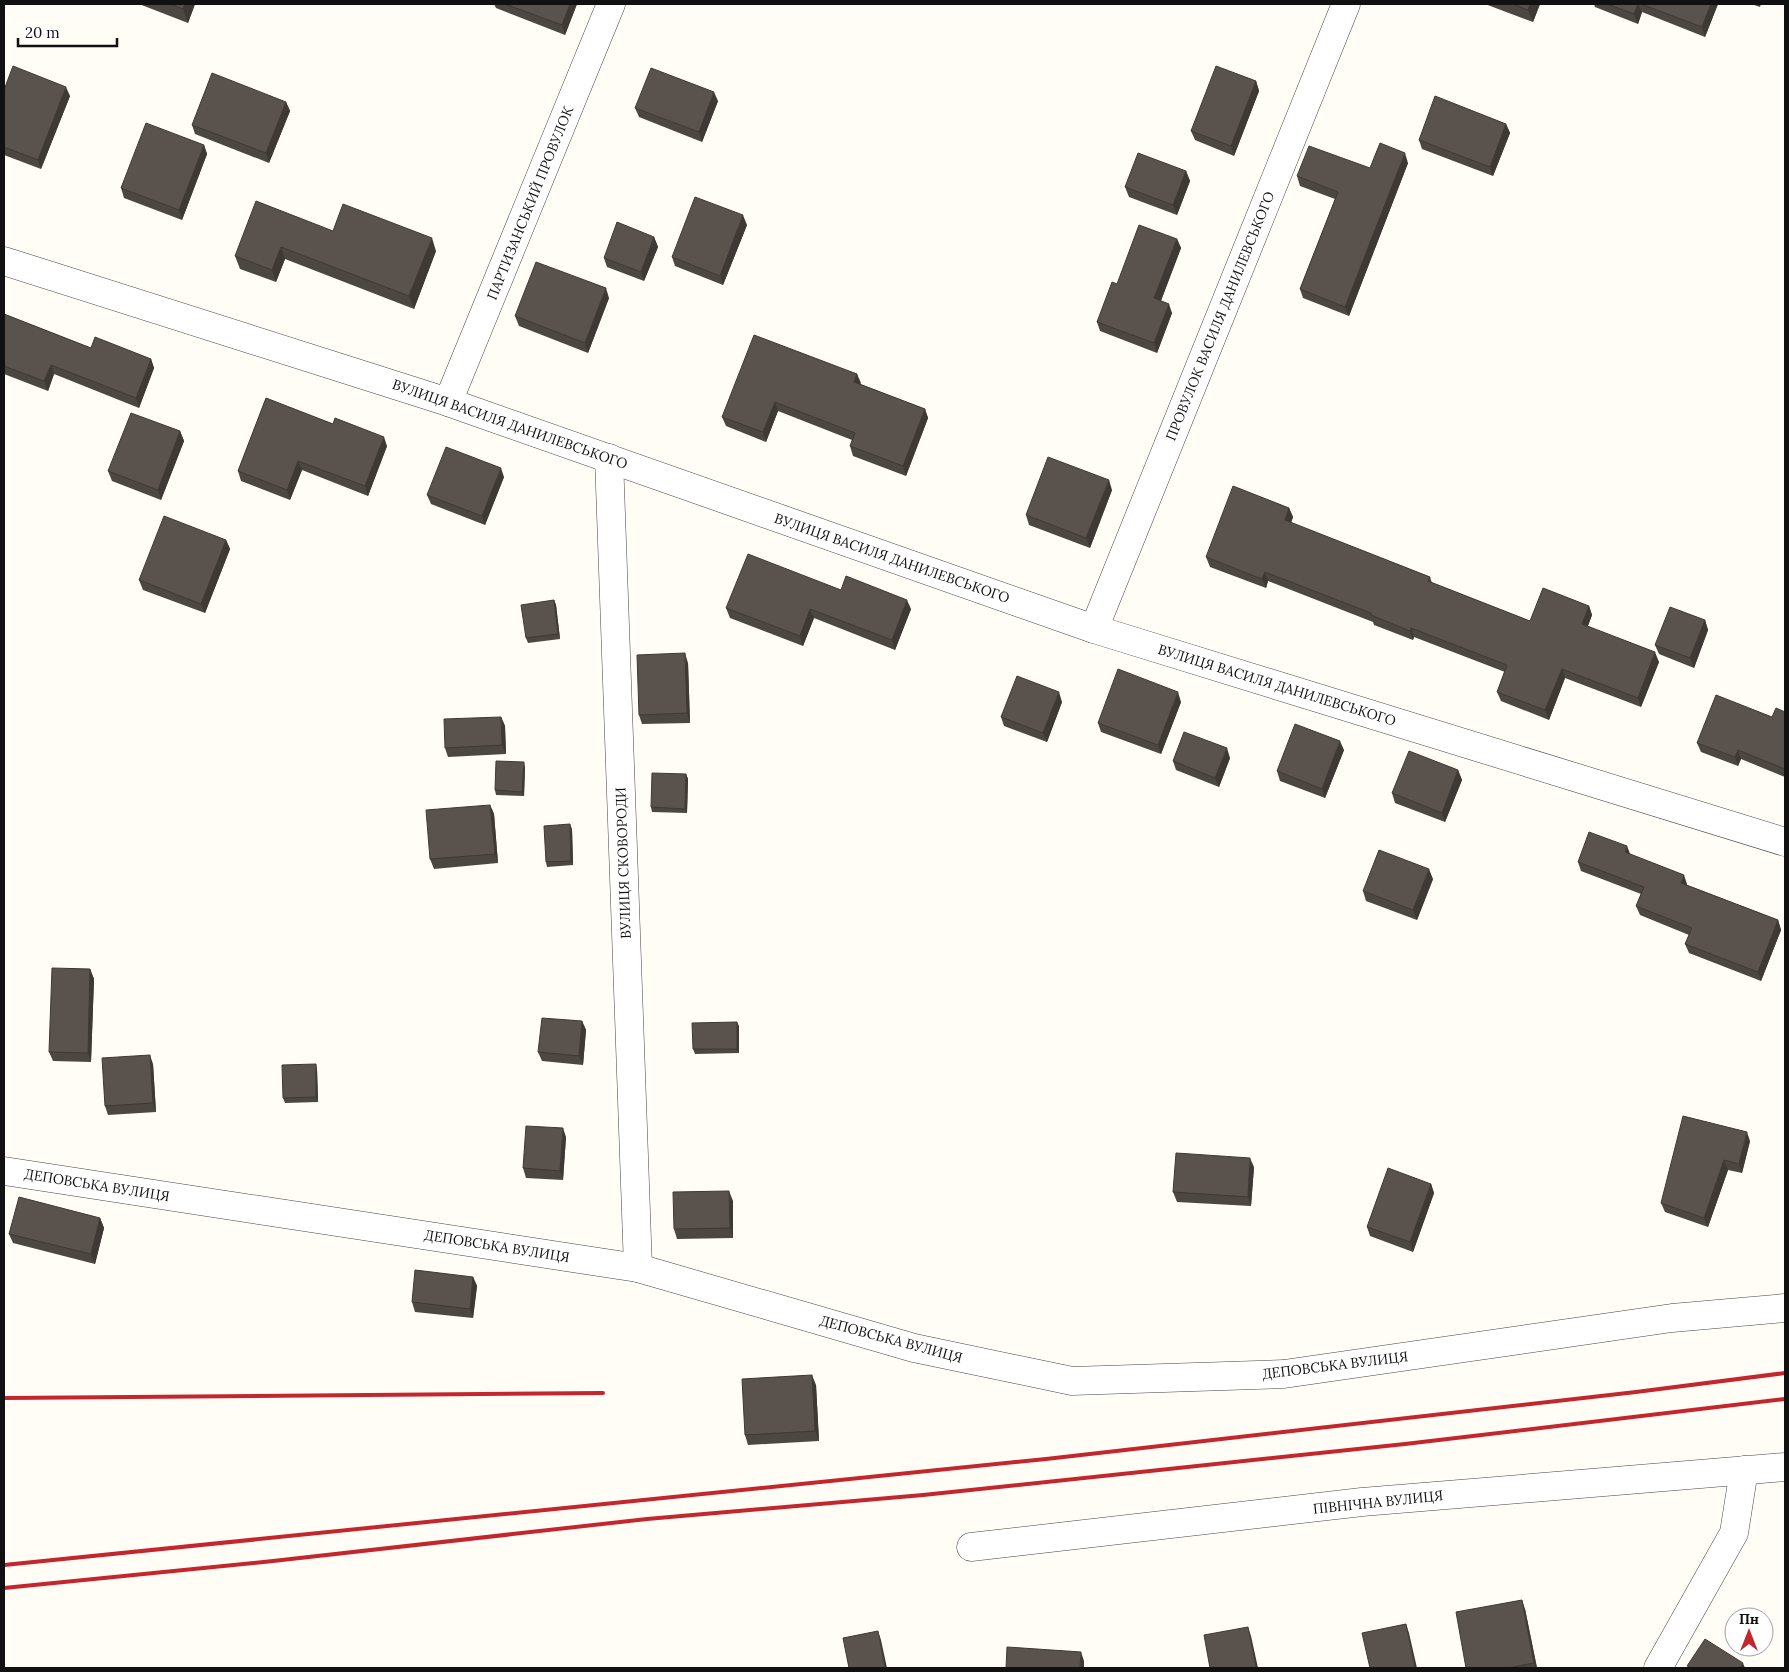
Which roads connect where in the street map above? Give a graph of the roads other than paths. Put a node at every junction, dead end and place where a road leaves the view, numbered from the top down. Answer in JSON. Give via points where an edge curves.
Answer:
{"nodes":[{"id":1,"x":611,"y":4,"type":"edge"},
{"id":2,"x":1346,"y":4,"type":"edge"},
{"id":3,"x":4,"y":261,"type":"edge"},
{"id":4,"x":448,"y":402,"type":"junction"},
{"id":5,"x":609,"y":458,"type":"junction"},
{"id":6,"x":1094,"y":629,"type":"junction"},
{"id":7,"x":1785,"y":842,"type":"edge"},
{"id":8,"x":4,"y":1171,"type":"edge"},
{"id":9,"x":638,"y":1268,"type":"junction"},
{"id":10,"x":1785,"y":1308,"type":"edge"},
{"id":11,"x":1785,"y":1466,"type":"edge"},
{"id":12,"x":1744,"y":1470,"type":"junction"},
{"id":13,"x":971,"y":1547,"type":"dead end"},
{"id":14,"x":1658,"y":1668,"type":"edge"}],
"edges":[{"from":1,"to":4,"type":"street","name":"ПАРТИЗАНСЬКИЙ ПРОВУЛОК"},
{"from":2,"to":6,"type":"street","name":"ПРОВУЛОК ВАСИЛЯ ДАНИЛЕВСЬКОГО"},
{"from":3,"to":4,"type":"street","name":"ВУЛИЦЯ ВАСИЛЯ ДАНИЛЕВСЬКОГО"},
{"from":4,"to":5,"type":"street","name":"ВУЛИЦЯ ВАСИЛЯ ДАНИЛЕВСЬКОГО"},
{"from":5,"to":6,"type":"street","name":"ВУЛИЦЯ ВАСИЛЯ ДАНИЛЕВСЬКОГО"},
{"from":5,"to":9,"type":"street","name":"ВУЛИЦЯ СКОВОРОДИ"},
{"from":6,"to":7,"type":"street","name":"ВУЛИЦЯ ВАСИЛЯ ДАНИЛЕВСЬКОГО"},
{"from":8,"to":9,"type":"street","name":"ДЕПОВСЬКА ВУЛИЦЯ"},
{"from":9,"to":10,"type":"street","name":"ДЕПОВСЬКА ВУЛИЦЯ","via":[[914,1348],[1072,1382],[1284,1374],[1672,1318]]},
{"from":11,"to":12,"type":"street","name":"ПІВНІЧНА ВУЛИЦЯ"},
{"from":12,"to":13,"type":"street","name":"ПІВНІЧНА ВУЛИЦЯ","via":[[1362,1502]]},
{"from":12,"to":14,"type":"street","via":[[1734,1533]]}]}
